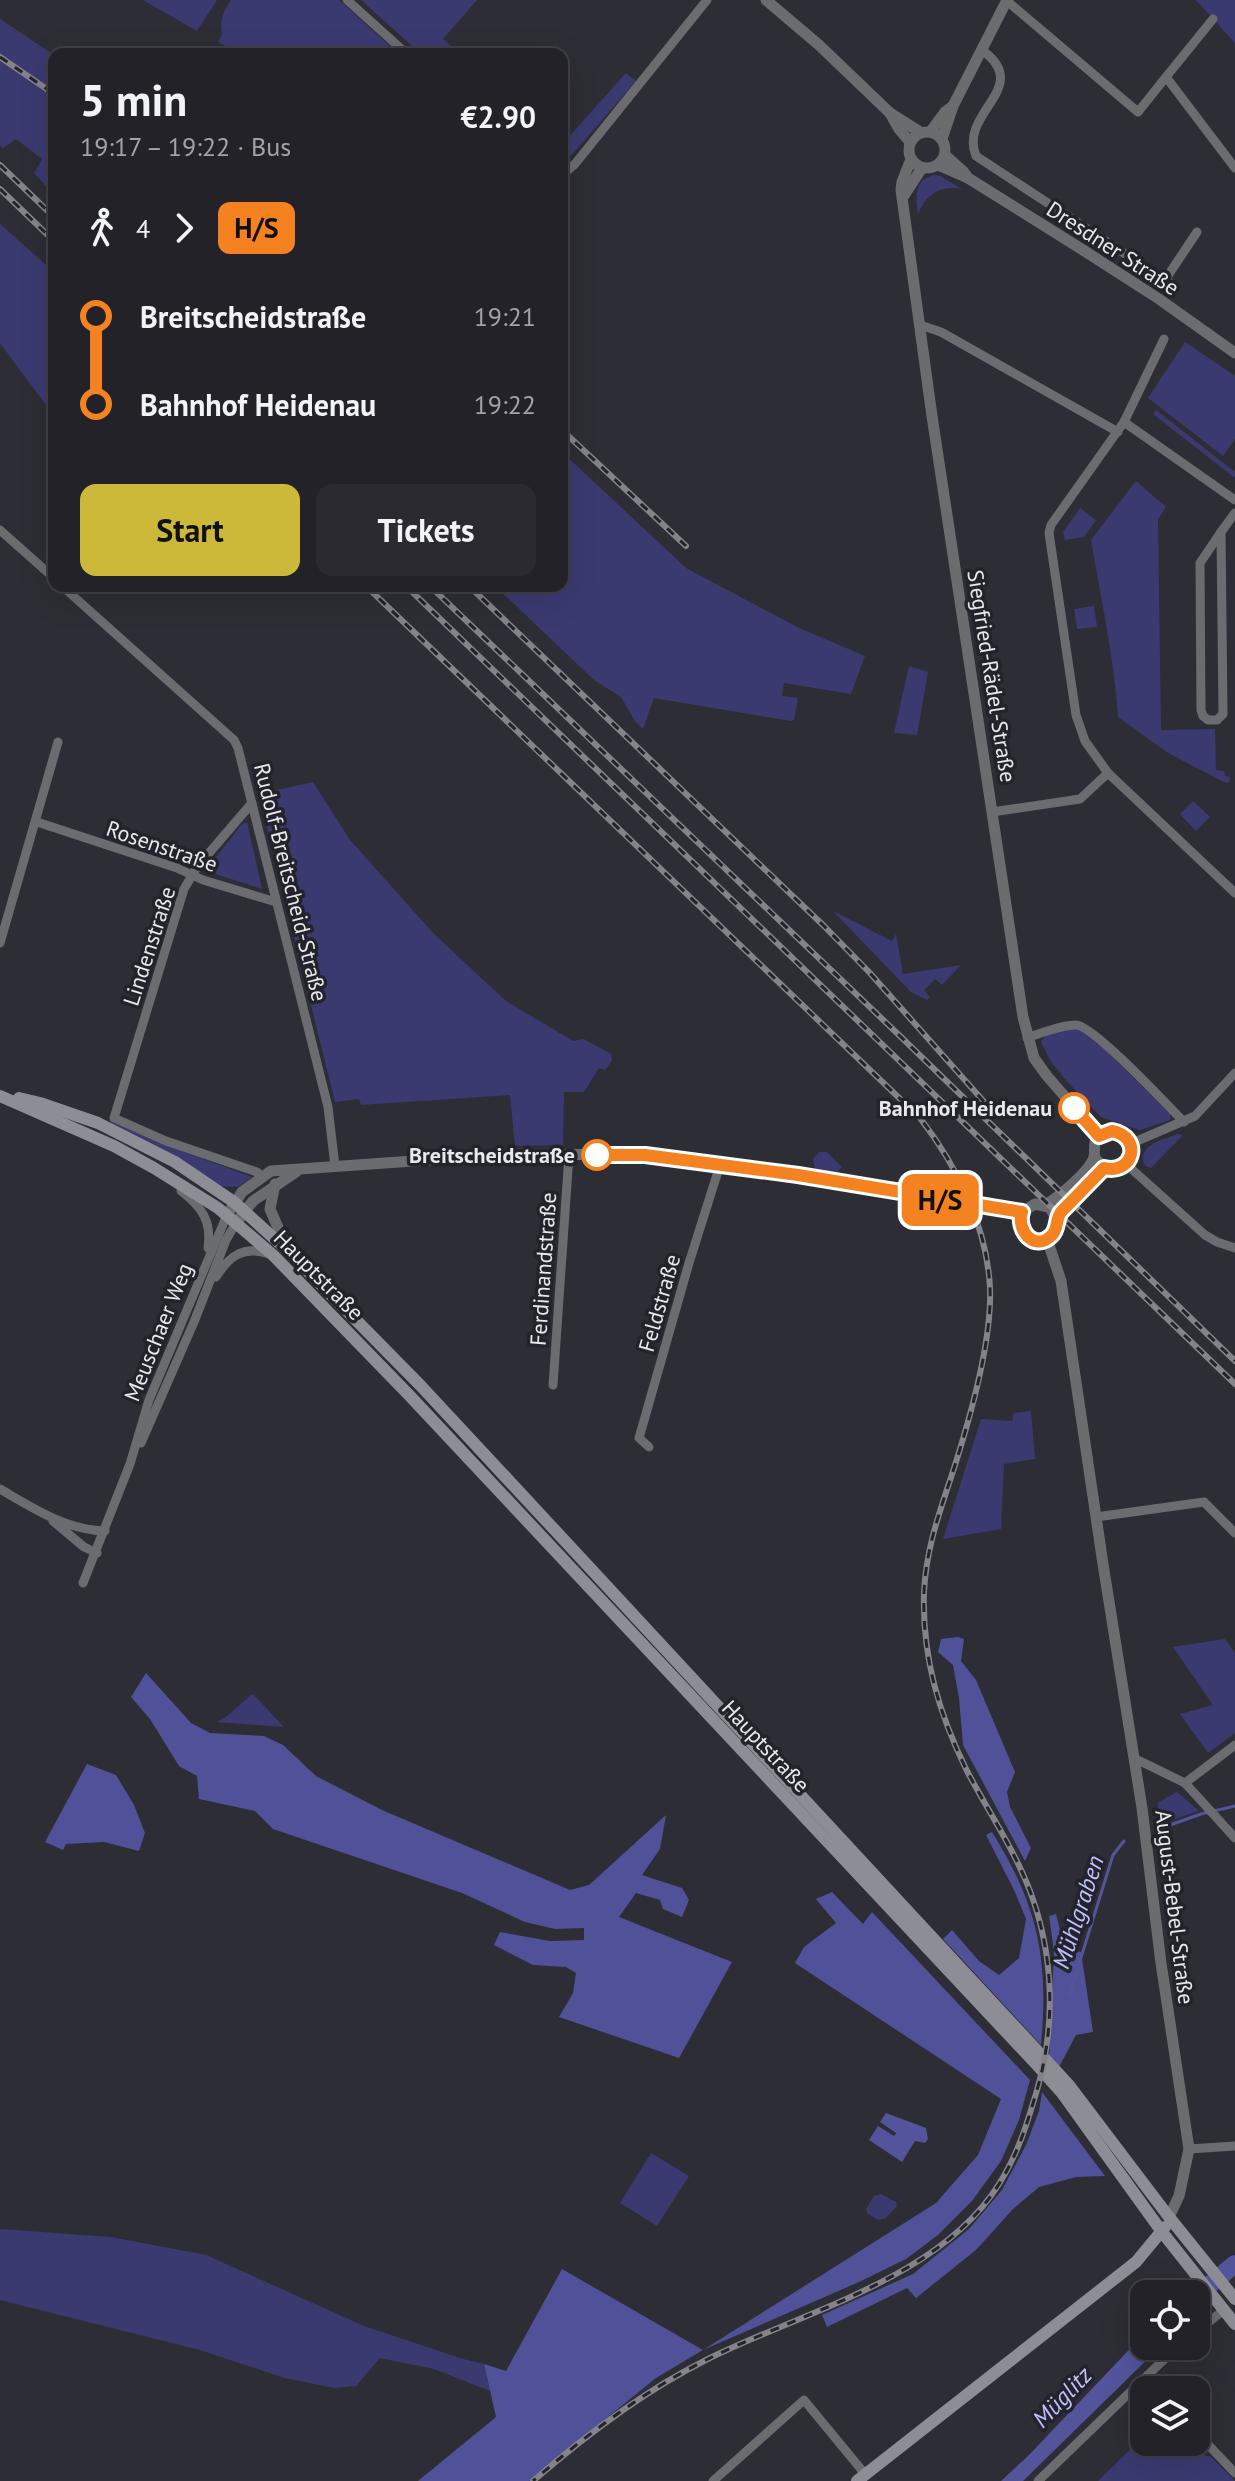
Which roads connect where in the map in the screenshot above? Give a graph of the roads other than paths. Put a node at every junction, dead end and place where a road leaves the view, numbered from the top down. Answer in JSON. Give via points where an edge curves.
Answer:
{"nodes":[{"id":1,"x":347,"y":0,"type":"edge"},
{"id":2,"x":707,"y":0,"type":"edge"},
{"id":3,"x":766,"y":0,"type":"edge"},
{"id":4,"x":1007,"y":0,"type":"edge"},
{"id":5,"x":1213,"y":19,"type":"dead end"},
{"id":6,"x":400,"y":48,"type":"edge"},
{"id":7,"x":982,"y":50,"type":"junction"},
{"id":8,"x":1166,"y":77,"type":"junction"},
{"id":9,"x":953,"y":106,"type":"junction"},
{"id":10,"x":890,"y":113,"type":"junction"},
{"id":11,"x":926,"y":132,"type":"junction"},
{"id":12,"x":942,"y":139,"type":"junction"},
{"id":13,"x":910,"y":142,"type":"junction"},
{"id":14,"x":911,"y":159,"type":"junction"},
{"id":15,"x":941,"y":160,"type":"junction"},
{"id":16,"x":922,"y":168,"type":"junction"},
{"id":17,"x":1235,"y":168,"type":"edge"},
{"id":18,"x":568,"y":170,"type":"edge"},
{"id":19,"x":902,"y":198,"type":"junction"},
{"id":20,"x":1197,"y":232,"type":"dead end"},
{"id":21,"x":920,"y":325,"type":"junction"},
{"id":22,"x":1164,"y":339,"type":"dead end"},
{"id":23,"x":1235,"y":353,"type":"edge"},
{"id":24,"x":1124,"y":422,"type":"junction"},
{"id":25,"x":1118,"y":432,"type":"junction"},
{"id":26,"x":1235,"y":500,"type":"edge"},
{"id":27,"x":1235,"y":513,"type":"edge"},
{"id":28,"x":0,"y":530,"type":"edge"},
{"id":29,"x":1221,"y":532,"type":"junction"},
{"id":30,"x":48,"y":573,"type":"edge"},
{"id":31,"x":69,"y":592,"type":"edge"},
{"id":32,"x":58,"y":742,"type":"dead end"},
{"id":33,"x":1108,"y":773,"type":"junction"},
{"id":34,"x":252,"y":803,"type":"junction"},
{"id":35,"x":992,"y":812,"type":"junction"},
{"id":36,"x":37,"y":822,"type":"junction"},
{"id":37,"x":191,"y":876,"type":"junction"},
{"id":38,"x":1235,"y":893,"type":"edge"},
{"id":39,"x":276,"y":902,"type":"junction"},
{"id":40,"x":0,"y":943,"type":"edge"},
{"id":41,"x":1027,"y":1038,"type":"junction"},
{"id":42,"x":1235,"y":1073,"type":"edge"},
{"id":43,"x":0,"y":1095,"type":"edge"},
{"id":44,"x":1184,"y":1122,"type":"junction"},
{"id":45,"x":1099,"y":1136,"type":"junction"},
{"id":46,"x":1130,"y":1144,"type":"junction"},
{"id":47,"x":569,"y":1155,"type":"junction"},
{"id":48,"x":1094,"y":1157,"type":"junction"},
{"id":49,"x":1126,"y":1164,"type":"junction"},
{"id":50,"x":720,"y":1165,"type":"junction"},
{"id":51,"x":335,"y":1166,"type":"junction"},
{"id":52,"x":154,"y":1168,"type":"junction"},
{"id":53,"x":1104,"y":1168,"type":"junction"},
{"id":54,"x":302,"y":1169,"type":"junction"},
{"id":55,"x":261,"y":1176,"type":"junction"},
{"id":56,"x":275,"y":1184,"type":"junction"},
{"id":57,"x":234,"y":1202,"type":"junction"},
{"id":58,"x":1045,"y":1205,"type":"junction"},
{"id":59,"x":1022,"y":1212,"type":"junction"},
{"id":60,"x":236,"y":1216,"type":"junction"},
{"id":61,"x":1057,"y":1218,"type":"junction"},
{"id":62,"x":1047,"y":1239,"type":"junction"},
{"id":63,"x":1235,"y":1248,"type":"edge"},
{"id":64,"x":287,"y":1250,"type":"junction"},
{"id":65,"x":273,"y":1255,"type":"junction"},
{"id":66,"x":207,"y":1259,"type":"junction"},
{"id":67,"x":204,"y":1297,"type":"junction"},
{"id":68,"x":553,"y":1385,"type":"dead end"},
{"id":69,"x":649,"y":1447,"type":"dead end"},
{"id":70,"x":130,"y":1464,"type":"junction"},
{"id":71,"x":0,"y":1489,"type":"edge"},
{"id":72,"x":48,"y":1516,"type":"junction"},
{"id":73,"x":1096,"y":1517,"type":"junction"},
{"id":74,"x":105,"y":1531,"type":"junction"},
{"id":75,"x":1235,"y":1533,"type":"edge"},
{"id":76,"x":97,"y":1553,"type":"junction"},
{"id":77,"x":83,"y":1583,"type":"dead end"},
{"id":78,"x":1235,"y":1745,"type":"edge"},
{"id":79,"x":1134,"y":1762,"type":"junction"},
{"id":80,"x":1185,"y":1783,"type":"junction"},
{"id":81,"x":1235,"y":1838,"type":"edge"},
{"id":82,"x":1235,"y":2146,"type":"edge"},
{"id":83,"x":1189,"y":2149,"type":"junction"},
{"id":84,"x":1169,"y":2217,"type":"junction"},
{"id":85,"x":1162,"y":2232,"type":"junction"},
{"id":86,"x":1232,"y":2295,"type":"edge"},
{"id":87,"x":1220,"y":2306,"type":"junction"},
{"id":88,"x":1210,"y":2317,"type":"edge"},
{"id":89,"x":1235,"y":2324,"type":"edge"},
{"id":90,"x":1164,"y":2360,"type":"edge"},
{"id":91,"x":1147,"y":2376,"type":"edge"},
{"id":92,"x":1130,"y":2392,"type":"edge"},
{"id":93,"x":1210,"y":2447,"type":"edge"},
{"id":94,"x":1235,"y":2473,"type":"edge"},
{"id":95,"x":861,"y":2478,"type":"edge"},
{"id":96,"x":713,"y":2481,"type":"edge"},
{"id":97,"x":1038,"y":2481,"type":"edge"}],
"edges":[{"from":1,"to":6,"type":"street"},
{"from":2,"to":18,"type":"street"},
{"from":3,"to":10,"type":"street"},
{"from":4,"to":7,"type":"street"},
{"from":4,"to":8,"type":"street","via":[[1138,112]]},
{"from":5,"to":8,"type":"street"},
{"from":7,"to":9,"type":"street"},
{"from":7,"to":20,"type":"street","via":[[1001,69],[1002,82],[973,133],[976,156],[1168,282]]},
{"from":8,"to":17,"type":"street"},
{"from":9,"to":11,"type":"street"},
{"from":9,"to":12,"type":"street"},
{"from":10,"to":11,"type":"street"},
{"from":10,"to":13,"type":"street"},
{"from":11,"to":12,"type":"street"},
{"from":11,"to":13,"type":"street"},
{"from":12,"to":15,"type":"street"},
{"from":13,"to":14,"type":"street"},
{"from":14,"to":16,"type":"street"},
{"from":14,"to":19,"type":"street","name":"Siegfried-Rädel-Straße"},
{"from":15,"to":16,"type":"street"},
{"from":15,"to":23,"type":"street","name":"Dresdner Straße"},
{"from":16,"to":19,"type":"street"},
{"from":19,"to":21,"type":"street","name":"Siegfried-Rädel-Straße"},
{"from":21,"to":25,"type":"street"},
{"from":21,"to":35,"type":"street","name":"Siegfried-Rädel-Straße"},
{"from":22,"to":24,"type":"street"},
{"from":24,"to":25,"type":"street"},
{"from":24,"to":26,"type":"street"},
{"from":25,"to":33,"type":"street","via":[[1049,533],[1076,715],[1085,741]]},
{"from":27,"to":29,"type":"street"},
{"from":28,"to":30,"type":"street"},
{"from":29,"to":29,"type":"street","via":[[1200,563],[1201,710],[1208,720],[1223,714]]},
{"from":31,"to":34,"type":"street","name":"Rudolf-Breitscheid-Straße","via":[[234,740]]},
{"from":32,"to":36,"type":"street"},
{"from":33,"to":35,"type":"street","via":[[1080,799]]},
{"from":33,"to":38,"type":"street"},
{"from":34,"to":37,"type":"street","name":"Lindenstraße"},
{"from":34,"to":39,"type":"street","name":"Rudolf-Breitscheid-Straße"},
{"from":35,"to":41,"type":"street","name":"Siegfried-Rädel-Straße"},
{"from":36,"to":37,"type":"street","name":"Rosenstraße"},
{"from":36,"to":40,"type":"street"},
{"from":37,"to":39,"type":"street","name":"Rosenstraße"},
{"from":37,"to":55,"type":"street","name":"Lindenstraße","via":[[114,1118]]},
{"from":39,"to":51,"type":"street","name":"Rudolf-Breitscheid-Straße","via":[[328,1107]]},
{"from":41,"to":44,"type":"street","via":[[1077,1025],[1086,1028]]},
{"from":41,"to":45,"type":"street","name":"Siegfried-Rädel-Straße","via":[[1043,1071]]},
{"from":42,"to":44,"type":"street"},
{"from":43,"to":52,"type":"main road"},
{"from":43,"to":57,"type":"main road","via":[[98,1123],[175,1162]]},
{"from":44,"to":46,"type":"street"},
{"from":45,"to":46,"type":"street","via":[[1117,1132]]},
{"from":45,"to":48,"type":"street"},
{"from":46,"to":49,"type":"street"},
{"from":47,"to":50,"type":"street","via":[[645,1155]]},
{"from":47,"to":51,"type":"street"},
{"from":47,"to":68,"type":"street","name":"Ferdinandstraße"},
{"from":48,"to":53,"type":"street"},
{"from":48,"to":58,"type":"street"},
{"from":49,"to":53,"type":"street"},
{"from":49,"to":63,"type":"street","via":[[1205,1235]]},
{"from":50,"to":59,"type":"street"},
{"from":50,"to":69,"type":"street","name":"Feldstraße","via":[[639,1438]]},
{"from":51,"to":54,"type":"street"},
{"from":52,"to":60,"type":"main road"},
{"from":52,"to":66,"type":"street","via":[[205,1214],[210,1231]]},
{"from":53,"to":61,"type":"street"},
{"from":54,"to":55,"type":"street"},
{"from":54,"to":56,"type":"street"},
{"from":55,"to":57,"type":"street"},
{"from":56,"to":60,"type":"street"},
{"from":56,"to":64,"type":"street","via":[[270,1209]]},
{"from":57,"to":60,"type":"main road"},
{"from":58,"to":59,"type":"street"},
{"from":58,"to":61,"type":"street"},
{"from":59,"to":62,"type":"street","via":[[1020,1228],[1026,1237]]},
{"from":60,"to":64,"type":"main road","name":"Hauptstraße"},
{"from":60,"to":65,"type":"main road","name":"Hauptstraße"},
{"from":60,"to":66,"type":"street","name":"Meuschaer Weg"},
{"from":60,"to":67,"type":"street","name":"Meuschaer Weg"},
{"from":61,"to":62,"type":"street"},
{"from":62,"to":73,"type":"street","name":"August-Bebel-Straße","via":[[1061,1281]]},
{"from":64,"to":84,"type":"main road","name":"Hauptstraße","via":[[420,1385],[1069,2085]]},
{"from":65,"to":67,"type":"street","via":[[236,1253]]},
{"from":65,"to":85,"type":"main road","name":"Hauptstraße","via":[[1037,2065]]},
{"from":66,"to":70,"type":"street","name":"Meuschaer Weg","via":[[149,1400]]},
{"from":67,"to":70,"type":"street","name":"Meuschaer Weg"},
{"from":70,"to":74,"type":"street","name":"Meuschaer Weg"},
{"from":71,"to":72,"type":"street"},
{"from":72,"to":74,"type":"street"},
{"from":72,"to":76,"type":"street"},
{"from":73,"to":75,"type":"street","via":[[1204,1502]]},
{"from":73,"to":79,"type":"street","name":"August-Bebel-Straße"},
{"from":74,"to":76,"type":"street","name":"Meuschaer Weg"},
{"from":76,"to":77,"type":"street","name":"Meuschaer Weg"},
{"from":78,"to":80,"type":"street"},
{"from":79,"to":80,"type":"street"},
{"from":79,"to":83,"type":"street","name":"August-Bebel-Straße"},
{"from":80,"to":81,"type":"street"},
{"from":82,"to":83,"type":"street"},
{"from":83,"to":84,"type":"street","name":"August-Bebel-Straße"},
{"from":84,"to":85,"type":"main road","name":"August-Bebel-Straße"},
{"from":84,"to":86,"type":"main road","name":"Hauptstraße"},
{"from":85,"to":87,"type":"main road","name":"Hauptstraße"},
{"from":85,"to":95,"type":"main road","name":"August-Bebel-Straße","via":[[1136,2262]]},
{"from":87,"to":88,"type":"street"},
{"from":87,"to":89,"type":"main road","name":"Hauptstraße"},
{"from":90,"to":91,"type":"street"},
{"from":92,"to":97,"type":"street"},
{"from":93,"to":94,"type":"street"},
{"from":95,"to":96,"type":"street","via":[[804,2400]]}]}
